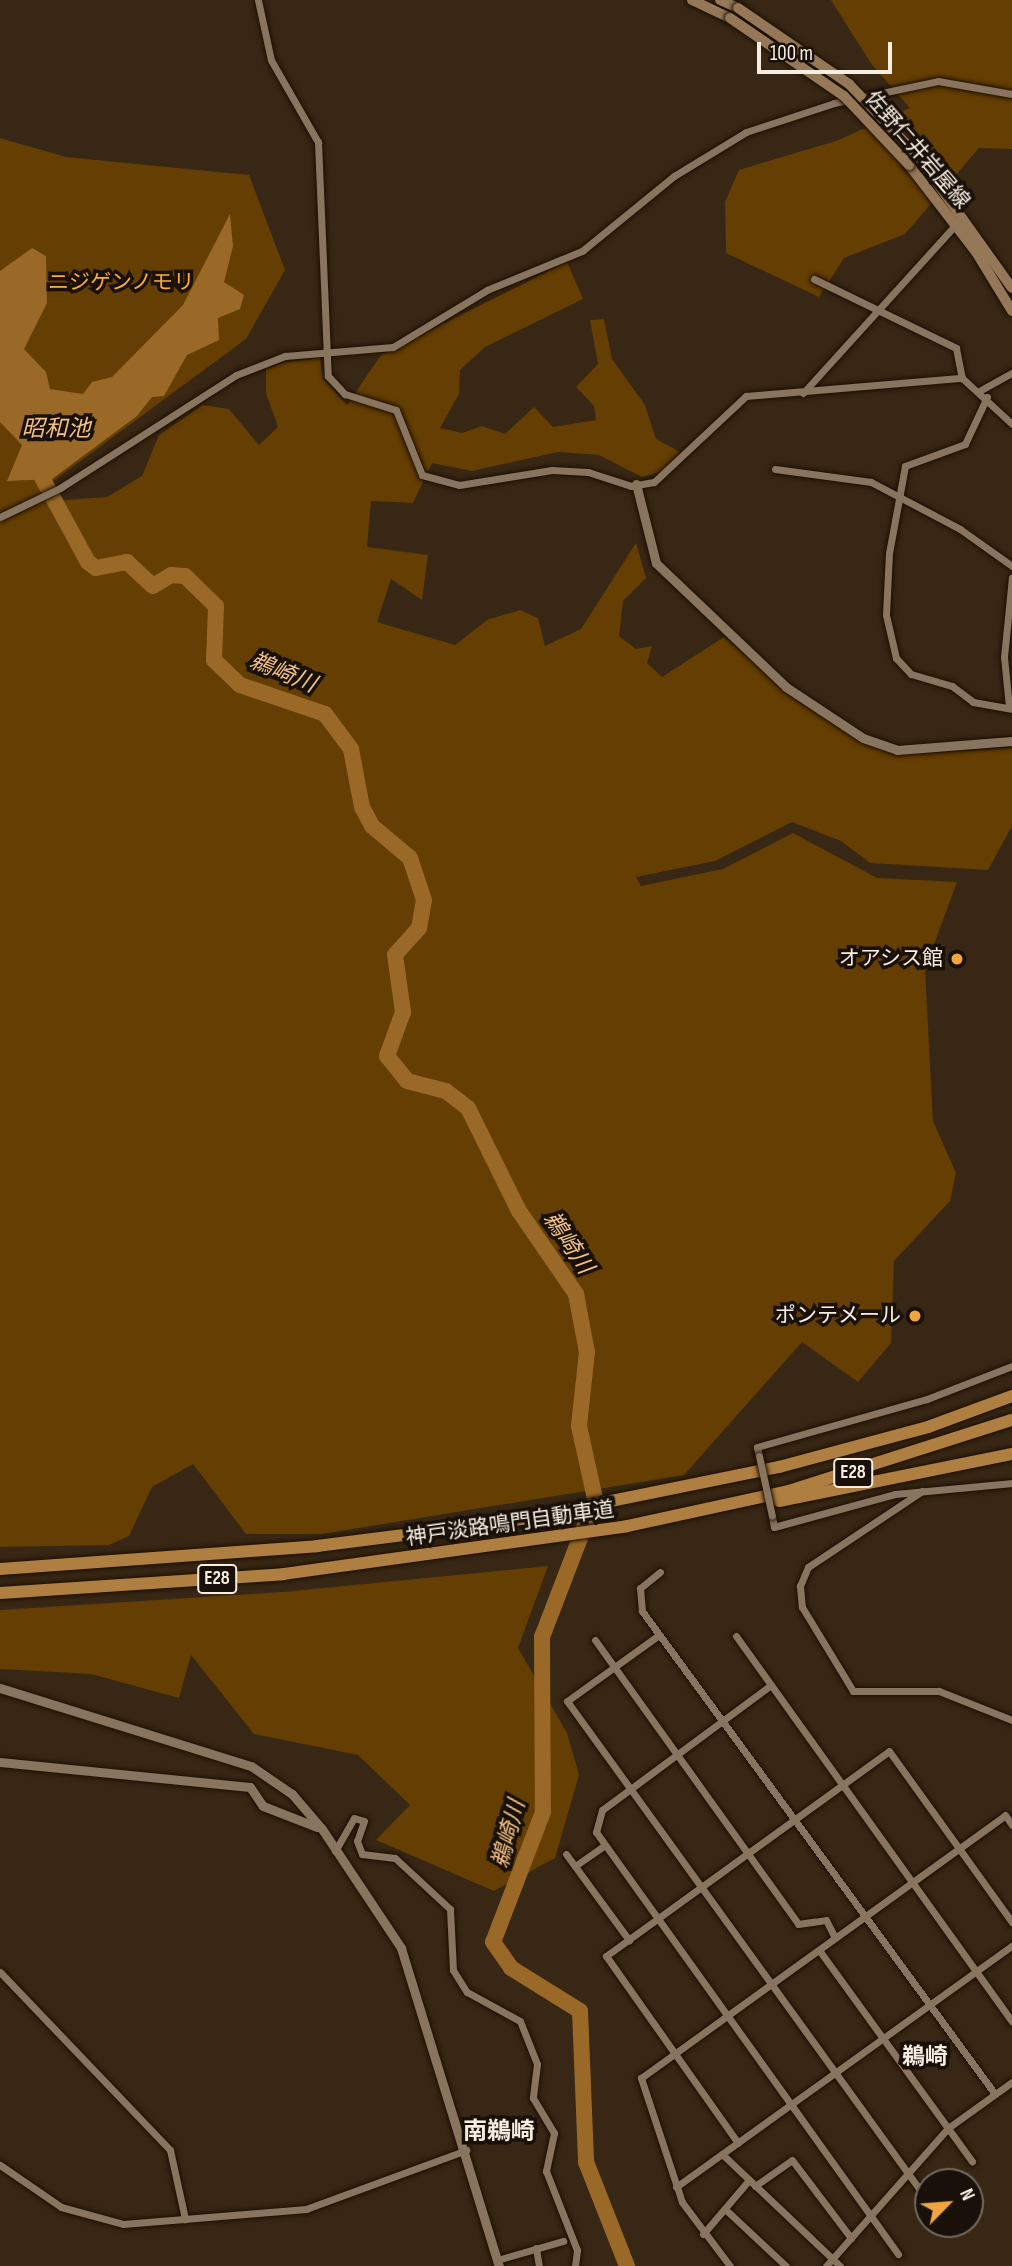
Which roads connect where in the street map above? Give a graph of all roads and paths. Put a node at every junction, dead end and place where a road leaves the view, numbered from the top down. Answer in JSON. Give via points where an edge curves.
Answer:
{"nodes":[{"id":1,"x":258,"y":0,"type":"edge"},
{"id":2,"x":692,"y":0,"type":"edge"},
{"id":3,"x":720,"y":0,"type":"edge"},
{"id":4,"x":1012,"y":94,"type":"edge"},
{"id":5,"x":956,"y":224,"type":"junction"},
{"id":6,"x":814,"y":279,"type":"dead end"},
{"id":7,"x":1012,"y":288,"type":"edge"},
{"id":8,"x":877,"y":308,"type":"junction"},
{"id":9,"x":1012,"y":311,"type":"edge"},
{"id":10,"x":326,"y":351,"type":"junction"},
{"id":11,"x":1012,"y":373,"type":"edge"},
{"id":12,"x":962,"y":378,"type":"junction"},
{"id":13,"x":983,"y":389,"type":"junction"},
{"id":14,"x":803,"y":393,"type":"junction"},
{"id":15,"x":987,"y":397,"type":"junction"},
{"id":16,"x":1012,"y":424,"type":"edge"},
{"id":17,"x":775,"y":469,"type":"dead end"},
{"id":18,"x":636,"y":484,"type":"junction"},
{"id":19,"x":899,"y":494,"type":"junction"},
{"id":20,"x":0,"y":517,"type":"edge"},
{"id":21,"x":1012,"y":566,"type":"edge"},
{"id":22,"x":1012,"y":577,"type":"edge"},
{"id":23,"x":1011,"y":708,"type":"edge"},
{"id":24,"x":1012,"y":741,"type":"edge"},
{"id":25,"x":1012,"y":1366,"type":"edge"},
{"id":26,"x":1012,"y":1396,"type":"edge"},
{"id":27,"x":1012,"y":1420,"type":"edge"},
{"id":28,"x":1012,"y":1448,"type":"edge"},
{"id":29,"x":1012,"y":1454,"type":"edge"},
{"id":30,"x":979,"y":1458,"type":"junction"},
{"id":31,"x":1012,"y":1483,"type":"edge"},
{"id":32,"x":922,"y":1491,"type":"junction"},
{"id":33,"x":730,"y":1506,"type":"junction"},
{"id":34,"x":0,"y":1570,"type":"edge"},
{"id":35,"x":660,"y":1572,"type":"dead end"},
{"id":36,"x":0,"y":1593,"type":"edge"},
{"id":37,"x":659,"y":1634,"type":"junction"},
{"id":38,"x":736,"y":1636,"type":"dead end"},
{"id":39,"x":595,"y":1640,"type":"dead end"},
{"id":40,"x":614,"y":1667,"type":"junction"},
{"id":41,"x":771,"y":1685,"type":"junction"},
{"id":42,"x":0,"y":1688,"type":"edge"},
{"id":43,"x":1012,"y":1720,"type":"edge"},
{"id":44,"x":722,"y":1722,"type":"junction"},
{"id":45,"x":677,"y":1755,"type":"junction"},
{"id":46,"x":0,"y":1762,"type":"edge"},
{"id":47,"x":842,"y":1785,"type":"junction"},
{"id":48,"x":631,"y":1789,"type":"junction"},
{"id":49,"x":793,"y":1821,"type":"junction"},
{"id":50,"x":1012,"y":1825,"type":"edge"},
{"id":51,"x":322,"y":1829,"type":"junction"},
{"id":52,"x":602,"y":1847,"type":"junction"},
{"id":53,"x":959,"y":1849,"type":"junction"},
{"id":54,"x":335,"y":1851,"type":"junction"},
{"id":55,"x":566,"y":1854,"type":"dead end"},
{"id":56,"x":748,"y":1854,"type":"junction"},
{"id":57,"x":575,"y":1866,"type":"junction"},
{"id":58,"x":912,"y":1882,"type":"junction"},
{"id":59,"x":702,"y":1887,"type":"junction"},
{"id":60,"x":864,"y":1917,"type":"junction"},
{"id":61,"x":654,"y":1921,"type":"junction"},
{"id":62,"x":1012,"y":1922,"type":"edge"},
{"id":63,"x":835,"y":1938,"type":"junction"},
{"id":64,"x":629,"y":1940,"type":"junction"},
{"id":65,"x":1012,"y":1946,"type":"edge"},
{"id":66,"x":819,"y":1950,"type":"junction"},
{"id":67,"x":976,"y":1971,"type":"junction"},
{"id":68,"x":0,"y":1972,"type":"edge"},
{"id":69,"x":771,"y":1984,"type":"junction"},
{"id":70,"x":930,"y":2005,"type":"junction"},
{"id":71,"x":726,"y":2017,"type":"junction"},
{"id":72,"x":1012,"y":2021,"type":"edge"},
{"id":73,"x":883,"y":2038,"type":"junction"},
{"id":74,"x":675,"y":2054,"type":"junction"},
{"id":75,"x":835,"y":2073,"type":"junction"},
{"id":76,"x":1012,"y":2082,"type":"edge"},
{"id":77,"x":995,"y":2094,"type":"junction"},
{"id":78,"x":791,"y":2105,"type":"junction"},
{"id":79,"x":948,"y":2128,"type":"junction"},
{"id":80,"x":738,"y":2143,"type":"junction"},
{"id":81,"x":466,"y":2149,"type":"junction"},
{"id":82,"x":722,"y":2154,"type":"junction"},
{"id":83,"x":972,"y":2161,"type":"dead end"},
{"id":84,"x":0,"y":2165,"type":"edge"},
{"id":85,"x":908,"y":2173,"type":"junction"},
{"id":86,"x":914,"y":2181,"type":"edge"},
{"id":87,"x":752,"y":2183,"type":"junction"},
{"id":88,"x":676,"y":2187,"type":"junction"},
{"id":89,"x":725,"y":2208,"type":"junction"},
{"id":90,"x":872,"y":2214,"type":"junction"},
{"id":91,"x":185,"y":2219,"type":"junction"},
{"id":92,"x":703,"y":2234,"type":"junction"},
{"id":93,"x":851,"y":2238,"type":"junction"},
{"id":94,"x":563,"y":2241,"type":"dead end"},
{"id":95,"x":536,"y":2248,"type":"junction"},
{"id":96,"x":898,"y":2254,"type":"dead end"},
{"id":97,"x":832,"y":2259,"type":"junction"},
{"id":98,"x":498,"y":2263,"type":"edge"},
{"id":99,"x":539,"y":2266,"type":"edge"},
{"id":100,"x":575,"y":2266,"type":"edge"},
{"id":101,"x":730,"y":2266,"type":"edge"},
{"id":102,"x":786,"y":2266,"type":"edge"},
{"id":103,"x":826,"y":2266,"type":"edge"},
{"id":104,"x":840,"y":2266,"type":"edge"}],
"edges":[{"from":1,"to":10,"type":"street","via":[[271,60],[318,142]]},
{"from":2,"to":5,"type":"main road","name":"佐野仁井岩屋線","bridge":true,"via":[[730,18],[844,96]]},
{"from":3,"to":7,"type":"main road","name":"佐野仁井岩屋線","bridge":true,"via":[[849,85],[917,155]]},
{"from":4,"to":10,"type":"street","via":[[939,81],[834,103],[746,132],[674,176],[582,251],[487,290],[393,347]]},
{"from":5,"to":8,"type":"street"},
{"from":5,"to":9,"type":"main road","name":"佐野仁井岩屋線"},
{"from":6,"to":8,"type":"street"},
{"from":8,"to":12,"type":"street","via":[[956,348]]},
{"from":8,"to":14,"type":"street"},
{"from":10,"to":18,"type":"street","via":[[335,387],[396,410],[422,475],[459,485],[552,470]]},
{"from":10,"to":20,"type":"street","via":[[285,356],[236,375],[60,488]]},
{"from":11,"to":13,"type":"street"},
{"from":12,"to":13,"type":"street"},
{"from":12,"to":14,"type":"street"},
{"from":13,"to":15,"type":"street"},
{"from":14,"to":18,"type":"street","via":[[746,396],[665,477]]},
{"from":15,"to":16,"type":"street"},
{"from":15,"to":19,"type":"street","via":[[965,444],[905,466]]},
{"from":17,"to":19,"type":"street","via":[[872,482]]},
{"from":18,"to":24,"type":"street","via":[[656,564],[786,687],[863,738],[897,750]]},
{"from":19,"to":21,"type":"street"},
{"from":19,"to":23,"type":"street","via":[[886,615],[896,657],[911,674],[951,686],[973,702]]},
{"from":22,"to":23,"type":"street","via":[[1004,657]]},
{"from":25,"to":32,"type":"street","bridge":true,"via":[[928,1399],[757,1447],[774,1527]]},
{"from":26,"to":34,"type":"highway","name":"神戸淡路鳴門自動車道","number":"E28","via":[[928,1427],[692,1487],[433,1532]]},
{"from":27,"to":33,"type":"highway","name":"神戸淡路鳴門自動車道","number":"E28","via":[[914,1455]]},
{"from":28,"to":30,"type":"highway"},
{"from":29,"to":30,"type":"highway"},
{"from":30,"to":33,"type":"highway","via":[[847,1490]]},
{"from":31,"to":32,"type":"street"},
{"from":32,"to":43,"type":"street","via":[[808,1567],[800,1586],[802,1607],[853,1691],[939,1692]]},
{"from":33,"to":36,"type":"highway","name":"神戸淡路鳴門自動車道","number":"E28","via":[[433,1556],[256,1576]]},
{"from":35,"to":37,"type":"street","via":[[638,1597]]},
{"from":37,"to":40,"type":"street"},
{"from":37,"to":44,"type":"street"},
{"from":38,"to":41,"type":"street"},
{"from":39,"to":40,"type":"street"},
{"from":40,"to":45,"type":"street"},
{"from":40,"to":48,"type":"street","via":[[568,1701]]},
{"from":41,"to":44,"type":"street"},
{"from":41,"to":47,"type":"street"},
{"from":42,"to":51,"type":"street","via":[[251,1766],[292,1794]]},
{"from":44,"to":45,"type":"street"},
{"from":44,"to":49,"type":"street"},
{"from":45,"to":48,"type":"street"},
{"from":45,"to":56,"type":"street"},
{"from":46,"to":51,"type":"street","via":[[250,1787],[263,1806]]},
{"from":47,"to":49,"type":"street"},
{"from":47,"to":53,"type":"street","via":[[889,1751]]},
{"from":47,"to":58,"type":"street"},
{"from":48,"to":52,"type":"street","via":[[602,1810],[596,1832]]},
{"from":48,"to":59,"type":"street"},
{"from":49,"to":56,"type":"street"},
{"from":49,"to":60,"type":"street"},
{"from":50,"to":53,"type":"street","via":[[1005,1815]]},
{"from":51,"to":54,"type":"street"},
{"from":52,"to":57,"type":"street"},
{"from":52,"to":61,"type":"street"},
{"from":53,"to":58,"type":"street"},
{"from":53,"to":62,"type":"street"},
{"from":54,"to":81,"type":"street","via":[[401,1948]]},
{"from":54,"to":100,"type":"street","via":[[354,1818],[364,1821],[357,1841],[362,1854],[395,1858],[450,1909],[453,1970],[467,1992],[520,2021],[537,2064],[533,2098],[554,2133],[546,2171],[577,2250]]},
{"from":55,"to":57,"type":"street"},
{"from":56,"to":59,"type":"street"},
{"from":56,"to":63,"type":"street","via":[[798,1924],[826,1920]]},
{"from":57,"to":64,"type":"street"},
{"from":58,"to":60,"type":"street"},
{"from":58,"to":67,"type":"street"},
{"from":59,"to":61,"type":"street"},
{"from":59,"to":69,"type":"street"},
{"from":60,"to":63,"type":"street"},
{"from":60,"to":70,"type":"street"},
{"from":61,"to":64,"type":"street"},
{"from":61,"to":71,"type":"street"},
{"from":63,"to":66,"type":"street"},
{"from":64,"to":74,"type":"street","via":[[606,1956]]},
{"from":65,"to":67,"type":"street"},
{"from":66,"to":69,"type":"street"},
{"from":66,"to":73,"type":"street"},
{"from":67,"to":70,"type":"street"},
{"from":67,"to":72,"type":"street"},
{"from":68,"to":91,"type":"street","via":[[170,2150]]},
{"from":69,"to":71,"type":"street"},
{"from":69,"to":75,"type":"street"},
{"from":70,"to":73,"type":"street"},
{"from":70,"to":77,"type":"street"},
{"from":71,"to":74,"type":"street"},
{"from":71,"to":78,"type":"street"},
{"from":73,"to":75,"type":"street"},
{"from":73,"to":79,"type":"street"},
{"from":74,"to":80,"type":"street"},
{"from":74,"to":88,"type":"street","via":[[641,2078]]},
{"from":75,"to":78,"type":"street"},
{"from":75,"to":85,"type":"street"},
{"from":76,"to":77,"type":"street"},
{"from":77,"to":79,"type":"street"},
{"from":78,"to":80,"type":"street"},
{"from":78,"to":90,"type":"street"},
{"from":79,"to":83,"type":"street"},
{"from":79,"to":85,"type":"street"},
{"from":80,"to":82,"type":"street"},
{"from":81,"to":91,"type":"street","via":[[306,2208]]},
{"from":81,"to":98,"type":"street"},
{"from":82,"to":87,"type":"street"},
{"from":82,"to":88,"type":"street"},
{"from":84,"to":91,"type":"street","via":[[82,2215],[122,2224]]},
{"from":85,"to":86,"type":"street"},
{"from":85,"to":90,"type":"street"},
{"from":87,"to":89,"type":"street"},
{"from":87,"to":93,"type":"street","via":[[792,2160]]},
{"from":87,"to":97,"type":"street"},
{"from":88,"to":92,"type":"street"},
{"from":89,"to":92,"type":"street"},
{"from":89,"to":102,"type":"street"},
{"from":90,"to":93,"type":"street"},
{"from":90,"to":96,"type":"street"},
{"from":92,"to":101,"type":"street"},
{"from":93,"to":97,"type":"street"},
{"from":94,"to":95,"type":"street"},
{"from":95,"to":98,"type":"street"},
{"from":95,"to":99,"type":"street"},
{"from":97,"to":103,"type":"street"},
{"from":97,"to":104,"type":"street"}]}
